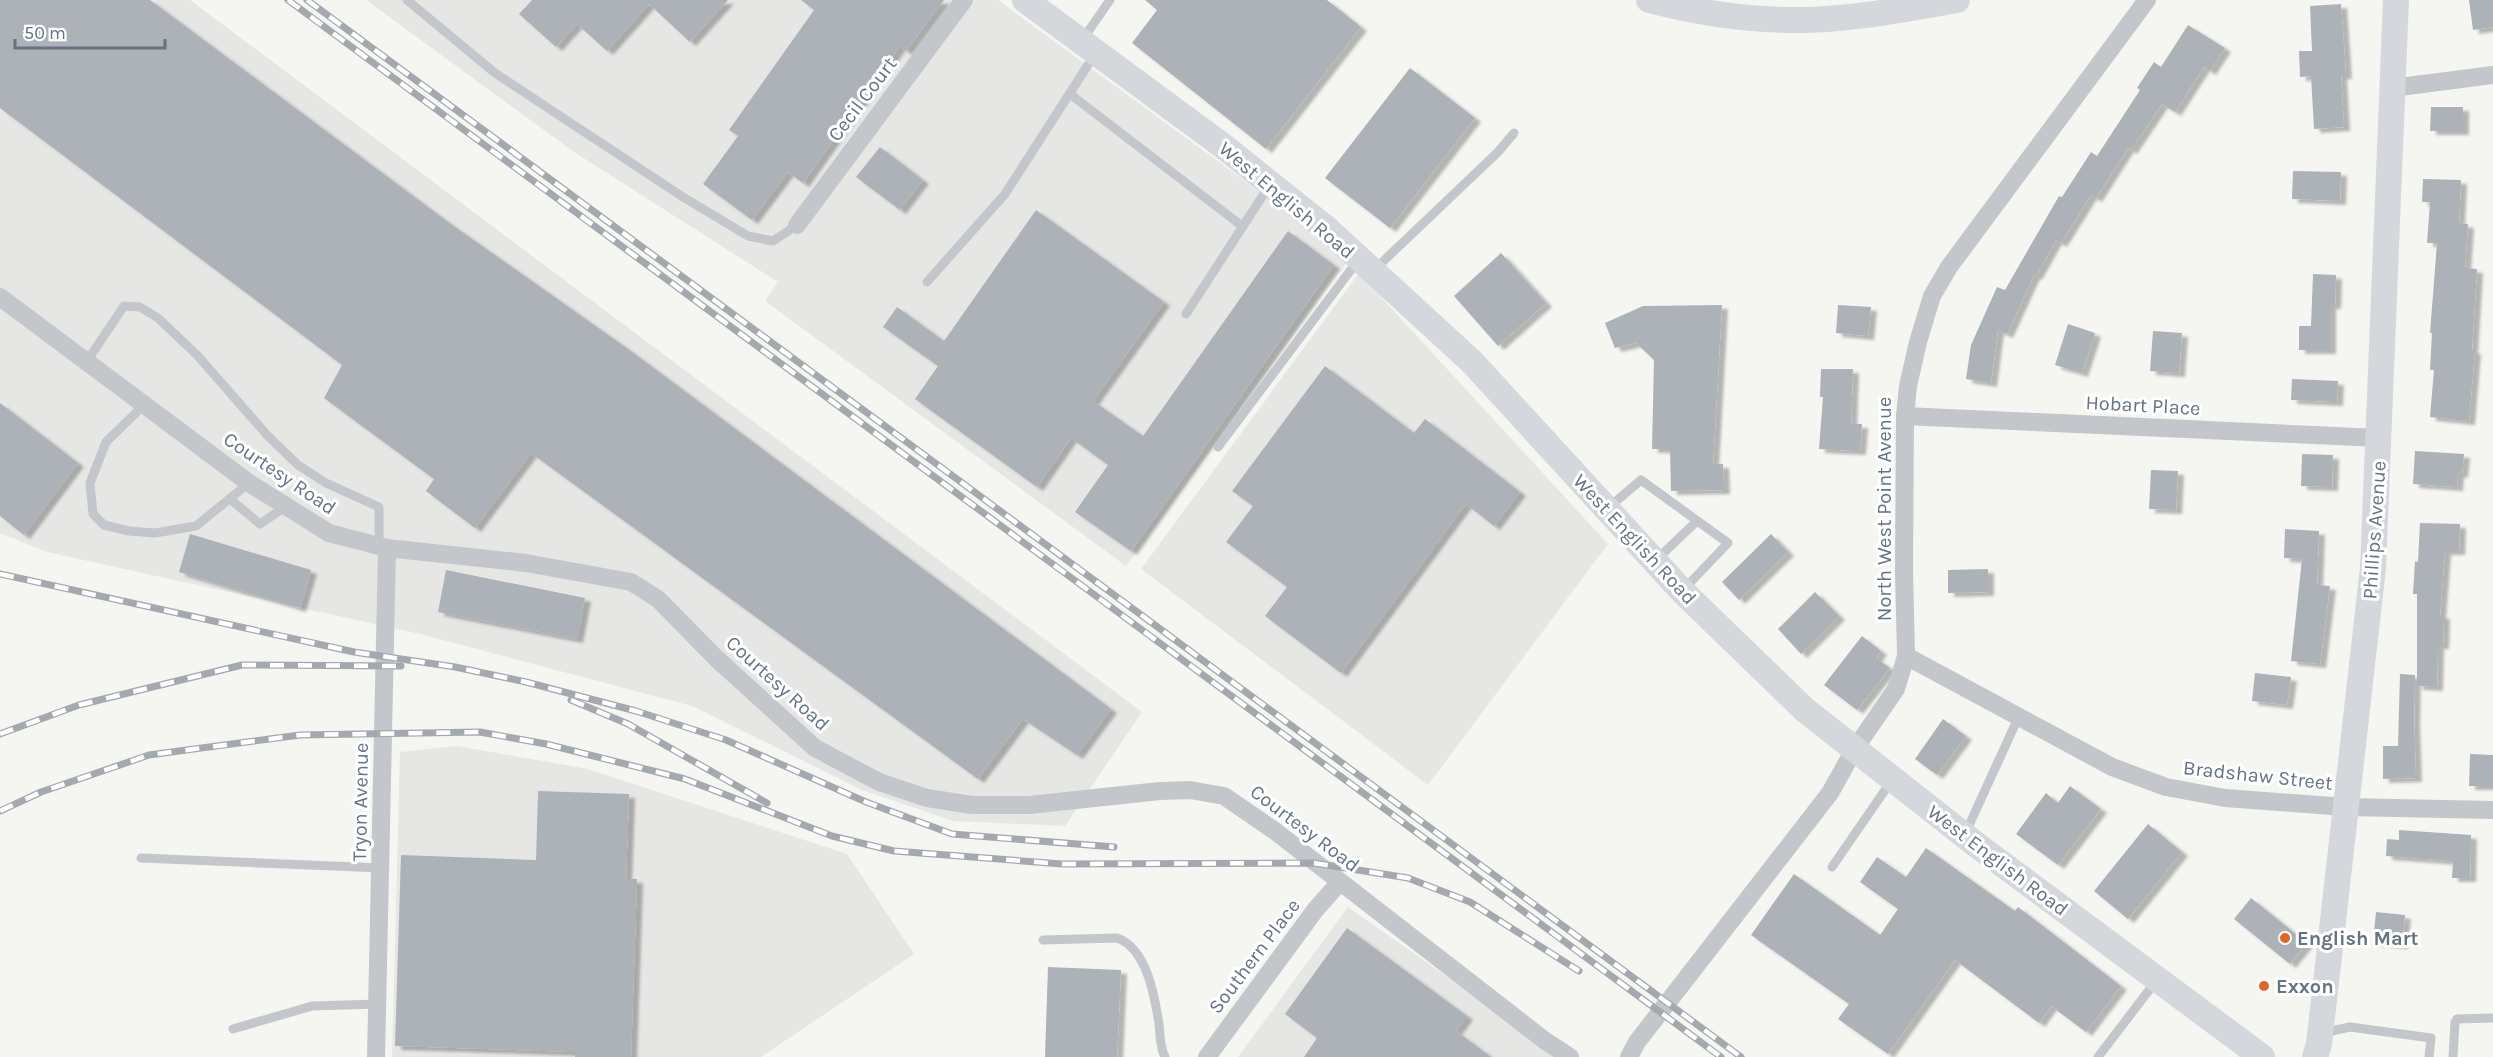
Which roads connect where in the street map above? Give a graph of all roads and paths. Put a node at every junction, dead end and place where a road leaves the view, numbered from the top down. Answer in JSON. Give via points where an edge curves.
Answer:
{"nodes":[{"id":1,"x":407,"y":0,"type":"edge"},
{"id":2,"x":964,"y":0,"type":"edge"},
{"id":3,"x":1025,"y":0,"type":"edge"},
{"id":4,"x":1110,"y":0,"type":"edge"},
{"id":5,"x":1649,"y":0,"type":"edge"},
{"id":6,"x":2147,"y":0,"type":"edge"},
{"id":7,"x":2396,"y":0,"type":"edge"},
{"id":8,"x":1943,"y":1,"type":"edge"},
{"id":9,"x":1089,"y":47,"type":"junction"},
{"id":10,"x":2493,"y":75,"type":"edge"},
{"id":11,"x":2392,"y":88,"type":"junction"},
{"id":12,"x":1070,"y":94,"type":"junction"},
{"id":13,"x":1514,"y":133,"type":"dead end"},
{"id":14,"x":1270,"y":183,"type":"junction"},
{"id":15,"x":797,"y":225,"type":"joint"},
{"id":16,"x":1242,"y":226,"type":"junction"},
{"id":17,"x":1366,"y":265,"type":"junction"},
{"id":18,"x":927,"y":282,"type":"dead end"},
{"id":19,"x":0,"y":297,"type":"edge"},
{"id":20,"x":1186,"y":314,"type":"dead end"},
{"id":21,"x":87,"y":361,"type":"junction"},
{"id":22,"x":146,"y":404,"type":"junction"},
{"id":23,"x":1905,"y":416,"type":"junction"},
{"id":24,"x":2380,"y":438,"type":"junction"},
{"id":25,"x":1218,"y":447,"type":"dead end"},
{"id":26,"x":249,"y":483,"type":"junction"},
{"id":27,"x":230,"y":499,"type":"junction"},
{"id":28,"x":286,"y":506,"type":"junction"},
{"id":29,"x":1607,"y":510,"type":"junction"},
{"id":30,"x":1697,"y":521,"type":"junction"},
{"id":31,"x":383,"y":547,"type":"junction"},
{"id":32,"x":1654,"y":561,"type":"junction"},
{"id":33,"x":1682,"y":591,"type":"junction"},
{"id":34,"x":1906,"y":656,"type":"junction"},
{"id":35,"x":2019,"y":716,"type":"junction"},
{"id":36,"x":1854,"y":750,"type":"junction"},
{"id":37,"x":1892,"y":780,"type":"junction"},
{"id":38,"x":2346,"y":807,"type":"junction"},
{"id":39,"x":2493,"y":810,"type":"edge"},
{"id":40,"x":1965,"y":836,"type":"junction"},
{"id":41,"x":141,"y":858,"type":"dead end"},
{"id":42,"x":1832,"y":867,"type":"dead end"},
{"id":43,"x":381,"y":868,"type":"junction"},
{"id":44,"x":1340,"y":883,"type":"junction"},
{"id":45,"x":1043,"y":940,"type":"dead end"},
{"id":46,"x":2157,"y":979,"type":"junction"},
{"id":47,"x":378,"y":1004,"type":"junction"},
{"id":48,"x":2493,"y":1018,"type":"edge"},
{"id":49,"x":233,"y":1029,"type":"dead end"},
{"id":50,"x":2317,"y":1045,"type":"edge"},
{"id":51,"x":376,"y":1057,"type":"edge"},
{"id":52,"x":1165,"y":1057,"type":"edge"},
{"id":53,"x":1207,"y":1057,"type":"edge"},
{"id":54,"x":1570,"y":1057,"type":"edge"},
{"id":55,"x":1629,"y":1057,"type":"edge"},
{"id":56,"x":2098,"y":1057,"type":"edge"},
{"id":57,"x":2262,"y":1057,"type":"edge"},
{"id":58,"x":2429,"y":1057,"type":"edge"},
{"id":59,"x":2453,"y":1057,"type":"edge"}],
"edges":[{"from":1,"to":15,"type":"lane","via":[[495,73],[748,236],[773,241]]},
{"from":2,"to":15,"type":"street","name":"Cecil Court"},
{"from":3,"to":9,"type":"main road","name":"West English Road"},
{"from":4,"to":9,"type":"lane"},
{"from":5,"to":8,"type":"main road","via":[[1717,14],[1803,20],[1879,14]]},
{"from":6,"to":23,"type":"street","name":"North West Point Avenue","via":[[1949,267],[1932,296],[1908,386]]},
{"from":7,"to":11,"type":"main road","name":"Phillips Avenue"},
{"from":9,"to":12,"type":"lane"},
{"from":9,"to":14,"type":"main road","name":"West English Road"},
{"from":10,"to":11,"type":"street"},
{"from":11,"to":24,"type":"main road","name":"Phillips Avenue"},
{"from":12,"to":16,"type":"lane"},
{"from":12,"to":18,"type":"lane","via":[[1005,194]]},
{"from":13,"to":17,"type":"lane","via":[[1498,152]]},
{"from":14,"to":16,"type":"lane"},
{"from":14,"to":17,"type":"main road","name":"West English Road"},
{"from":16,"to":20,"type":"lane"},
{"from":17,"to":25,"type":"lane"},
{"from":17,"to":29,"type":"main road","name":"West English Road","via":[[1472,362]]},
{"from":19,"to":21,"type":"street","name":"Courtesy Road"},
{"from":21,"to":22,"type":"street","name":"Courtesy Road"},
{"from":21,"to":31,"type":"lane","via":[[124,306],[140,307],[158,318],[298,465],[326,483],[379,507]]},
{"from":22,"to":26,"type":"street","name":"Courtesy Road"},
{"from":22,"to":27,"type":"lane","via":[[106,442],[90,483],[93,514],[104,525],[129,531],[180,531],[196,526]]},
{"from":23,"to":24,"type":"street","name":"Hobart Place"},
{"from":23,"to":34,"type":"street","name":"North West Point Avenue"},
{"from":24,"to":38,"type":"main road","name":"Phillips Avenue","via":[[2373,568]]},
{"from":26,"to":27,"type":"lane"},
{"from":26,"to":28,"type":"street","name":"Courtesy Road"},
{"from":27,"to":28,"type":"lane","via":[[260,524]]},
{"from":28,"to":31,"type":"street","name":"Courtesy Road","via":[[329,533]]},
{"from":29,"to":30,"type":"lane","via":[[1641,480]]},
{"from":29,"to":32,"type":"main road","name":"West English Road"},
{"from":30,"to":32,"type":"lane"},
{"from":30,"to":33,"type":"lane","via":[[1728,543]]},
{"from":31,"to":43,"type":"street","name":"Tryon Avenue"},
{"from":31,"to":44,"type":"street","name":"Courtesy Road","via":[[526,563],[631,582],[658,599],[815,748],[879,782],[927,798],[972,804],[1029,805],[1160,790],[1224,796]]},
{"from":32,"to":33,"type":"main road","name":"West English Road"},
{"from":33,"to":36,"type":"main road","name":"West English Road","via":[[1805,710]]},
{"from":34,"to":35,"type":"street","name":"Bradshaw Street"},
{"from":34,"to":36,"type":"street","name":"North West Point Avenue","via":[[1896,689]]},
{"from":35,"to":38,"type":"street","name":"Bradshaw Street","via":[[2112,766],[2166,787],[2225,798]]},
{"from":35,"to":40,"type":"lane"},
{"from":36,"to":37,"type":"main road","name":"West English Road"},
{"from":36,"to":55,"type":"street","name":"North West Point Avenue","via":[[1830,793]]},
{"from":37,"to":40,"type":"main road","name":"West English Road"},
{"from":37,"to":42,"type":"lane"},
{"from":38,"to":39,"type":"street","name":"Bradshaw Street"},
{"from":38,"to":50,"type":"main road","name":"Phillips Avenue"},
{"from":40,"to":46,"type":"main road","name":"West English Road"},
{"from":41,"to":43,"type":"lane"},
{"from":43,"to":47,"type":"street","name":"Tryon Avenue"},
{"from":44,"to":53,"type":"street","name":"Southern Place","via":[[1316,909]]},
{"from":44,"to":54,"type":"street","name":"Courtesy Road"},
{"from":45,"to":52,"type":"lane","via":[[1117,939],[1128,944],[1138,954],[1154,993]]},
{"from":46,"to":56,"type":"lane"},
{"from":46,"to":57,"type":"main road","name":"West English Road"},
{"from":47,"to":49,"type":"lane","via":[[312,1006]]},
{"from":47,"to":51,"type":"street","name":"Tryon Avenue"},
{"from":48,"to":59,"type":"lane","via":[[2457,1018]]},
{"from":50,"to":58,"type":"lane","via":[[2350,1027],[2431,1038]]}]}
